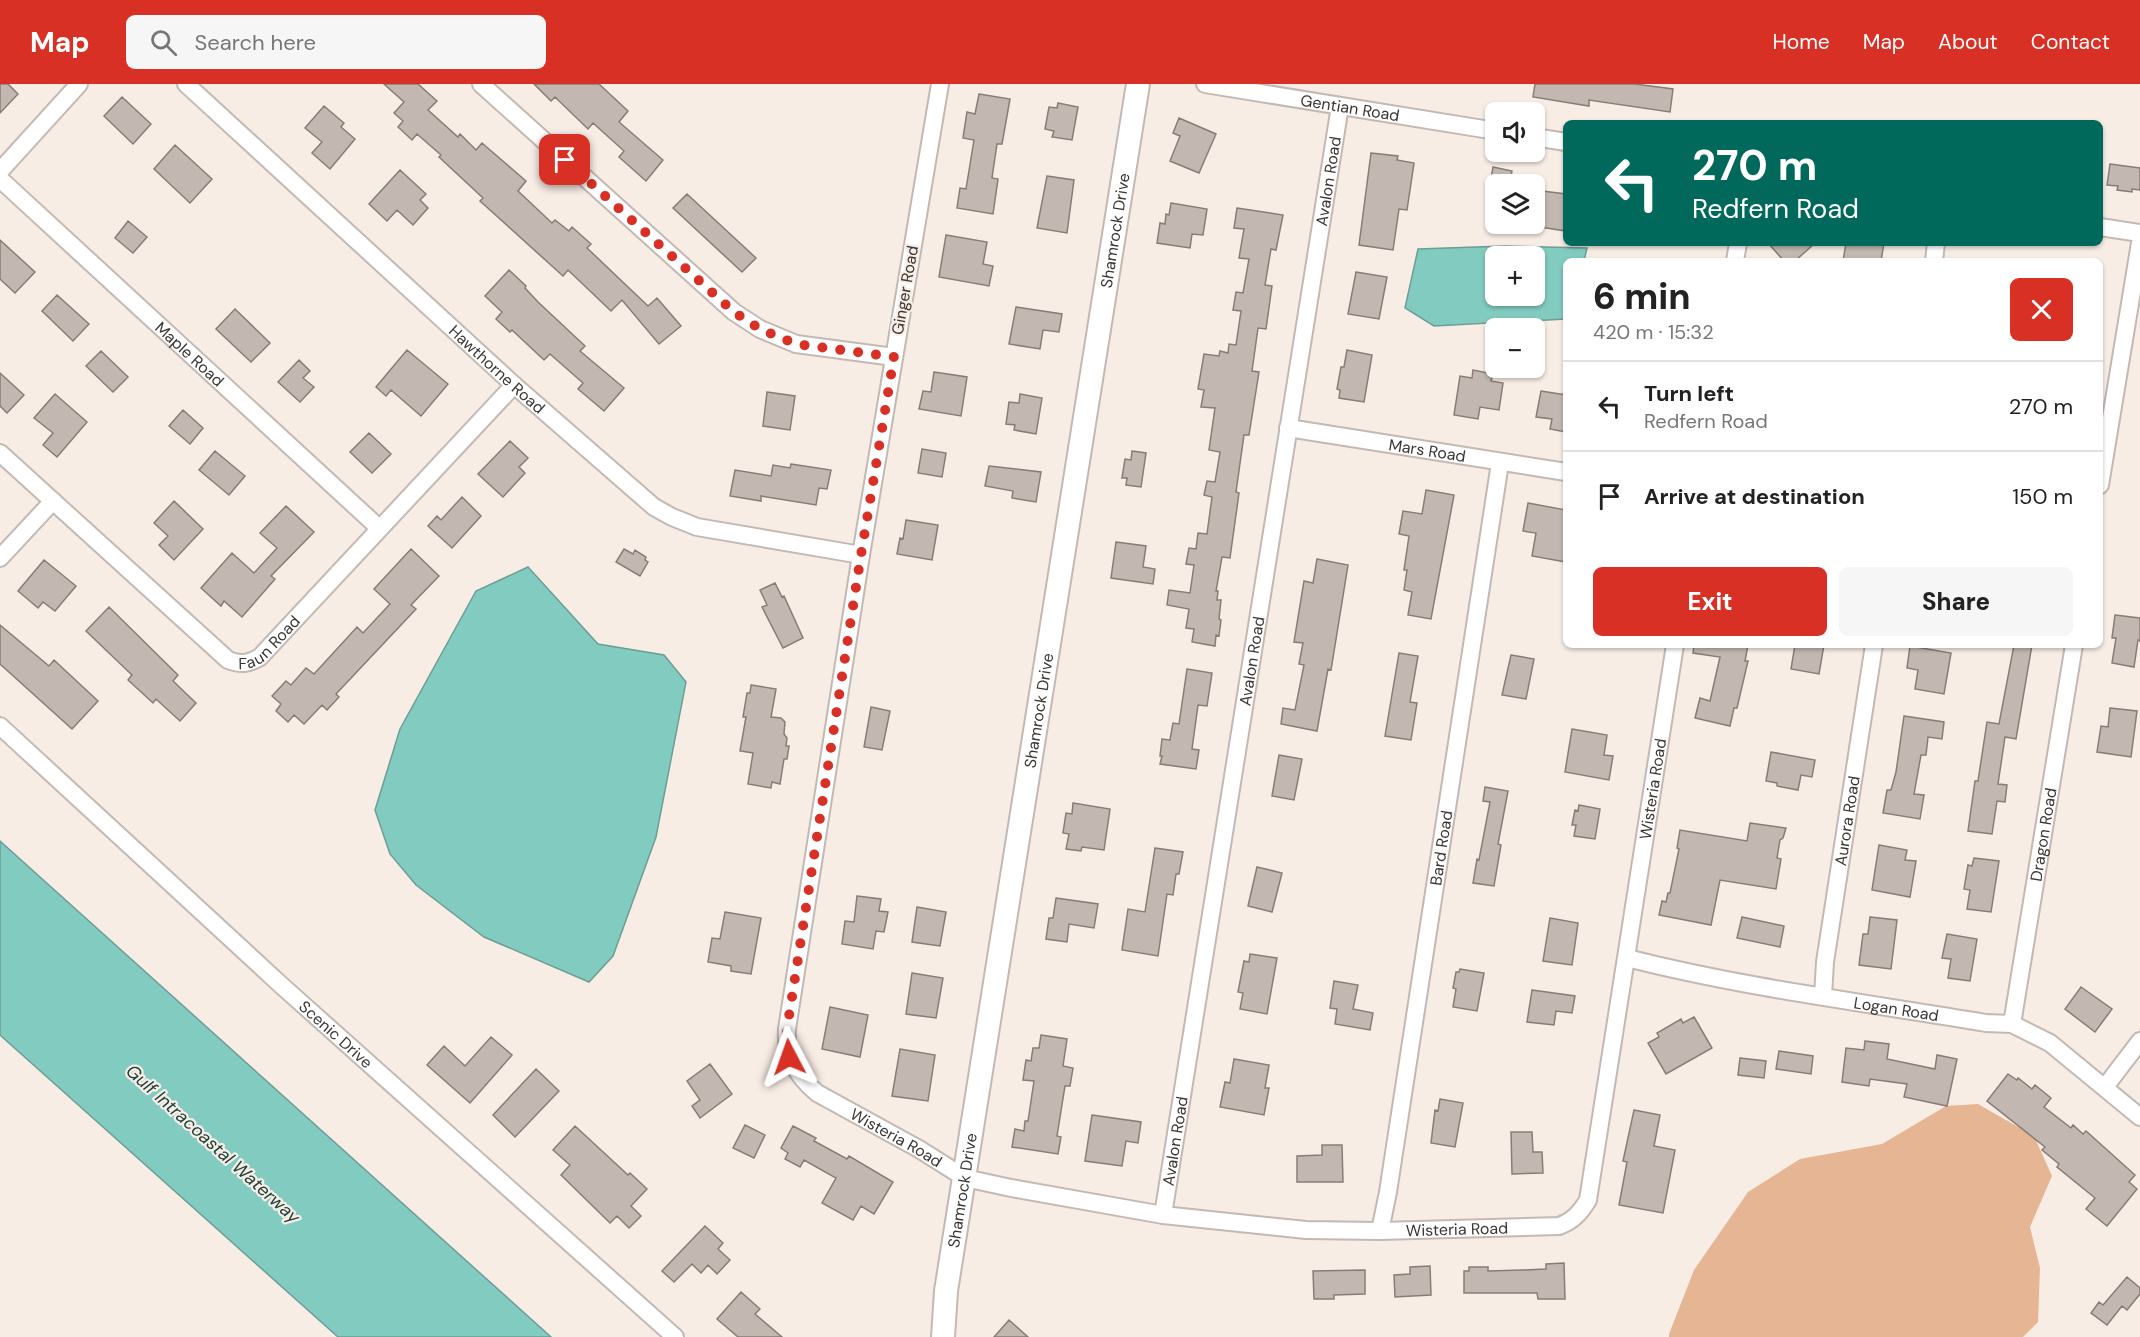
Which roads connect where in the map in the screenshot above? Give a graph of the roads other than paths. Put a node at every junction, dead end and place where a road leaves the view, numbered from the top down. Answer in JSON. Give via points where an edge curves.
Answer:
{"nodes":[{"id":1,"x":79,"y":84,"type":"edge"},
{"id":2,"x":186,"y":84,"type":"edge"},
{"id":3,"x":481,"y":84,"type":"edge"},
{"id":4,"x":940,"y":84,"type":"edge"},
{"id":5,"x":1138,"y":84,"type":"edge"},
{"id":6,"x":1205,"y":84,"type":"edge"},
{"id":7,"x":1340,"y":106,"type":"junction"},
{"id":8,"x":1485,"y":129,"type":"edge"},
{"id":9,"x":1545,"y":139,"type":"edge"},
{"id":10,"x":1563,"y":142,"type":"edge"},
{"id":11,"x":0,"y":171,"type":"edge"},
{"id":12,"x":0,"y":179,"type":"edge"},
{"id":13,"x":2103,"y":227,"type":"edge"},
{"id":14,"x":2140,"y":233,"type":"edge"},
{"id":15,"x":2140,"y":243,"type":"edge"},
{"id":16,"x":894,"y":357,"type":"junction"},
{"id":17,"x":514,"y":385,"type":"junction"},
{"id":18,"x":1288,"y":428,"type":"junction"},
{"id":19,"x":0,"y":453,"type":"edge"},
{"id":20,"x":1500,"y":463,"type":"junction"},
{"id":21,"x":2103,"y":467,"type":"edge"},
{"id":22,"x":1563,"y":472,"type":"edge"},
{"id":23,"x":53,"y":501,"type":"junction"},
{"id":24,"x":379,"y":528,"type":"junction"},
{"id":25,"x":861,"y":555,"type":"junction"},
{"id":26,"x":0,"y":558,"type":"edge"},
{"id":27,"x":1675,"y":648,"type":"edge"},
{"id":28,"x":1874,"y":648,"type":"edge"},
{"id":29,"x":2074,"y":648,"type":"edge"},
{"id":30,"x":0,"y":726,"type":"edge"},
{"id":31,"x":1627,"y":958,"type":"junction"},
{"id":32,"x":1823,"y":996,"type":"junction"},
{"id":33,"x":2012,"y":1024,"type":"junction"},
{"id":34,"x":2140,"y":1041,"type":"edge"},
{"id":35,"x":793,"y":1066,"type":"joint"},
{"id":36,"x":2105,"y":1088,"type":"junction"},
{"id":37,"x":2140,"y":1117,"type":"edge"},
{"id":38,"x":965,"y":1179,"type":"junction"},
{"id":39,"x":1163,"y":1215,"type":"junction"},
{"id":40,"x":1380,"y":1231,"type":"junction"},
{"id":41,"x":675,"y":1337,"type":"edge"},
{"id":42,"x":943,"y":1337,"type":"edge"}],
"edges":[{"from":1,"to":11,"type":"street"},
{"from":2,"to":17,"type":"street","name":"Hawthorne Road"},
{"from":3,"to":16,"type":"street","via":[[734,312],[760,329],[796,344]]},
{"from":4,"to":16,"type":"street","name":"Ginger Road"},
{"from":5,"to":38,"type":"street","name":"Shamrock Drive"},
{"from":6,"to":7,"type":"street","name":"Gentian Road"},
{"from":7,"to":8,"type":"street","name":"Gentian Road"},
{"from":7,"to":18,"type":"street","name":"Avalon Road"},
{"from":9,"to":10,"type":"street"},
{"from":12,"to":24,"type":"street","name":"Maple Road"},
{"from":13,"to":14,"type":"street"},
{"from":15,"to":21,"type":"street"},
{"from":16,"to":25,"type":"street","name":"Ginger Road"},
{"from":17,"to":24,"type":"street","name":"Faun Road"},
{"from":17,"to":25,"type":"street","name":"Hawthorne Road","via":[[638,495],[672,517],[697,527]]},
{"from":18,"to":20,"type":"street","name":"Mars Road"},
{"from":18,"to":39,"type":"street","name":"Avalon Road"},
{"from":19,"to":23,"type":"street","name":"Faun Road"},
{"from":20,"to":22,"type":"street","name":"Mars Road"},
{"from":20,"to":40,"type":"street","name":"Bard Road"},
{"from":23,"to":24,"type":"street","name":"Faun Road","via":[[228,660],[240,664],[260,657]]},
{"from":23,"to":26,"type":"street"},
{"from":25,"to":35,"type":"street","name":"Ginger Road","via":[[787,1029],[786,1042]]},
{"from":27,"to":31,"type":"street","name":"Wisteria Road"},
{"from":28,"to":32,"type":"street","name":"Aurora Road"},
{"from":29,"to":33,"type":"street","name":"Dragon Road"},
{"from":30,"to":41,"type":"street","name":"Scenic Drive","via":[[281,985]]},
{"from":31,"to":32,"type":"street","name":"Logan Road"},
{"from":31,"to":40,"type":"street","name":"Wisteria Road","via":[[1588,1200],[1581,1212],[1559,1226]]},
{"from":32,"to":33,"type":"street","name":"Logan Road"},
{"from":33,"to":36,"type":"street","name":"Logan Road","via":[[2050,1043]]},
{"from":34,"to":36,"type":"street"},
{"from":35,"to":38,"type":"street","name":"Wisteria Road","via":[[804,1083],[817,1093]]},
{"from":36,"to":37,"type":"street","name":"Logan Road"},
{"from":38,"to":39,"type":"street","name":"Wisteria Road"},
{"from":38,"to":42,"type":"street","name":"Shamrock Drive","via":[[946,1291]]},
{"from":39,"to":40,"type":"street","name":"Wisteria Road","via":[[1306,1230]]}]}
